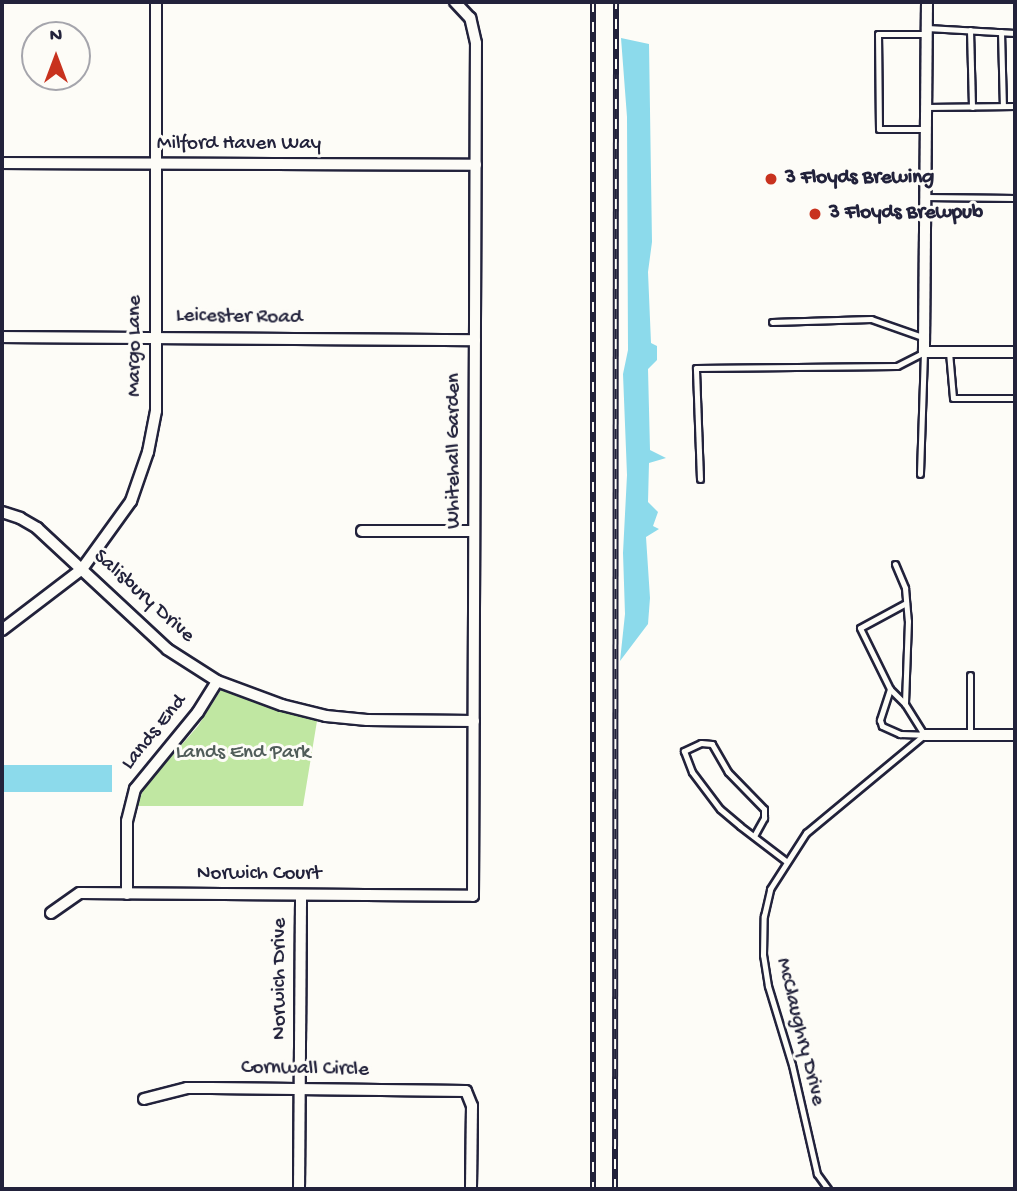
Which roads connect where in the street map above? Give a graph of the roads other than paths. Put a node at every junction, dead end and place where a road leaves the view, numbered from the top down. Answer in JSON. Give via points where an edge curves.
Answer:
{"nodes":[{"id":1,"x":156,"y":2,"type":"edge"},
{"id":2,"x":455,"y":2,"type":"edge"},
{"id":3,"x":927,"y":2,"type":"edge"},
{"id":4,"x":970,"y":30,"type":"junction"},
{"id":5,"x":927,"y":31,"type":"junction"},
{"id":6,"x":1001,"y":32,"type":"junction"},
{"id":7,"x":1015,"y":33,"type":"edge"},
{"id":8,"x":1003,"y":106,"type":"junction"},
{"id":9,"x":1015,"y":106,"type":"edge"},
{"id":10,"x":926,"y":107,"type":"junction"},
{"id":11,"x":972,"y":107,"type":"junction"},
{"id":12,"x":926,"y":129,"type":"junction"},
{"id":13,"x":2,"y":163,"type":"edge"},
{"id":14,"x":156,"y":164,"type":"junction"},
{"id":15,"x":476,"y":165,"type":"junction"},
{"id":16,"x":925,"y":197,"type":"junction"},
{"id":17,"x":1015,"y":198,"type":"edge"},
{"id":18,"x":772,"y":322,"type":"dead end"},
{"id":19,"x":2,"y":337,"type":"edge"},
{"id":20,"x":156,"y":337,"type":"junction"},
{"id":21,"x":925,"y":338,"type":"junction"},
{"id":22,"x":475,"y":340,"type":"junction"},
{"id":23,"x":924,"y":352,"type":"junction"},
{"id":24,"x":949,"y":352,"type":"junction"},
{"id":25,"x":1015,"y":352,"type":"edge"},
{"id":26,"x":1015,"y":398,"type":"edge"},
{"id":27,"x":920,"y":474,"type":"dead end"},
{"id":28,"x":700,"y":479,"type":"dead end"},
{"id":29,"x":2,"y":512,"type":"edge"},
{"id":30,"x":362,"y":531,"type":"dead end"},
{"id":31,"x":474,"y":531,"type":"junction"},
{"id":32,"x":895,"y":564,"type":"dead end"},
{"id":33,"x":82,"y":569,"type":"junction"},
{"id":34,"x":906,"y":603,"type":"junction"},
{"id":35,"x":2,"y":630,"type":"edge"},
{"id":36,"x":970,"y":675,"type":"dead end"},
{"id":37,"x":217,"y":681,"type":"junction"},
{"id":38,"x":890,"y":689,"type":"junction"},
{"id":39,"x":905,"y":704,"type":"junction"},
{"id":40,"x":474,"y":721,"type":"junction"},
{"id":41,"x":924,"y":735,"type":"junction"},
{"id":42,"x":970,"y":735,"type":"junction"},
{"id":43,"x":1015,"y":735,"type":"edge"},
{"id":44,"x":754,"y":836,"type":"junction"},
{"id":45,"x":786,"y":861,"type":"junction"},
{"id":46,"x":127,"y":894,"type":"junction"},
{"id":47,"x":301,"y":895,"type":"junction"},
{"id":48,"x":473,"y":896,"type":"joint"},
{"id":49,"x":51,"y":913,"type":"dead end"},
{"id":50,"x":300,"y":1090,"type":"junction"},
{"id":51,"x":144,"y":1099,"type":"dead end"},
{"id":52,"x":299,"y":1189,"type":"edge"},
{"id":53,"x":471,"y":1189,"type":"edge"},
{"id":54,"x":828,"y":1189,"type":"edge"}],
"edges":[{"from":1,"to":14,"type":"street","name":"Margo Lane"},
{"from":2,"to":15,"type":"street","name":"Whitehall Garden","via":[[464,9],[476,43]]},
{"from":3,"to":5,"type":"street"},
{"from":4,"to":5,"type":"lane"},
{"from":4,"to":6,"type":"lane"},
{"from":4,"to":11,"type":"lane"},
{"from":5,"to":10,"type":"street"},
{"from":5,"to":12,"type":"lane","via":[[878,34],[879,129]]},
{"from":6,"to":7,"type":"lane"},
{"from":6,"to":8,"type":"lane"},
{"from":8,"to":9,"type":"lane"},
{"from":8,"to":11,"type":"lane"},
{"from":10,"to":11,"type":"lane"},
{"from":10,"to":12,"type":"street"},
{"from":12,"to":16,"type":"street"},
{"from":13,"to":14,"type":"street","name":"Milford Haven Way"},
{"from":14,"to":15,"type":"street","name":"Milford Haven Way"},
{"from":14,"to":20,"type":"street","name":"Margo Lane"},
{"from":15,"to":22,"type":"street","name":"Whitehall Garden"},
{"from":16,"to":17,"type":"lane"},
{"from":16,"to":21,"type":"street"},
{"from":18,"to":21,"type":"lane","via":[[871,319]]},
{"from":19,"to":20,"type":"street","name":"Leicester Road"},
{"from":20,"to":22,"type":"street","name":"Leicester Road"},
{"from":20,"to":33,"type":"street","name":"Margo Lane","via":[[156,411],[148,452],[131,501]]},
{"from":21,"to":23,"type":"street"},
{"from":22,"to":31,"type":"street","name":"Whitehall Garden"},
{"from":23,"to":24,"type":"street"},
{"from":23,"to":27,"type":"lane"},
{"from":23,"to":28,"type":"lane","via":[[897,366],[696,368]]},
{"from":24,"to":25,"type":"street"},
{"from":24,"to":26,"type":"lane","via":[[953,397]]},
{"from":29,"to":33,"type":"street","name":"Salisbury Drive","via":[[29,522]]},
{"from":30,"to":31,"type":"street"},
{"from":31,"to":40,"type":"street","name":"Whitehall Garden"},
{"from":32,"to":34,"type":"lane"},
{"from":33,"to":35,"type":"street","name":"Margo Lane"},
{"from":33,"to":37,"type":"street","name":"Salisbury Drive","via":[[167,649]]},
{"from":34,"to":38,"type":"lane","via":[[860,628]]},
{"from":34,"to":39,"type":"lane"},
{"from":36,"to":42,"type":"lane"},
{"from":37,"to":40,"type":"street","name":"Salisbury Drive","via":[[326,716]]},
{"from":37,"to":46,"type":"street","name":"Lands End","via":[[198,712],[135,789],[127,821]]},
{"from":38,"to":39,"type":"lane"},
{"from":38,"to":41,"type":"lane","via":[[882,726],[900,734]]},
{"from":39,"to":41,"type":"lane"},
{"from":40,"to":48,"type":"street","name":"Whitehall Garden"},
{"from":41,"to":42,"type":"street"},
{"from":41,"to":45,"type":"lane","name":"McClaughry Drive","via":[[806,833]]},
{"from":42,"to":43,"type":"street"},
{"from":44,"to":44,"type":"lane","via":[[720,809],[692,772],[684,751],[701,743],[712,744],[728,772],[764,809]]},
{"from":44,"to":45,"type":"lane"},
{"from":45,"to":54,"type":"lane","name":"McClaughry Drive","via":[[770,890],[763,955],[817,1174]]},
{"from":46,"to":47,"type":"street","name":"Norwich Court"},
{"from":46,"to":49,"type":"street","name":"Norwich Court","via":[[80,893]]},
{"from":47,"to":48,"type":"street","name":"Norwich Court"},
{"from":47,"to":50,"type":"street","name":"Norwich Drive"},
{"from":50,"to":51,"type":"street","name":"Cornwall Circle","via":[[187,1088]]},
{"from":50,"to":52,"type":"street","name":"Norwich Drive"},
{"from":50,"to":53,"type":"street","name":"Cornwall Circle","via":[[466,1091],[472,1106]]}]}
